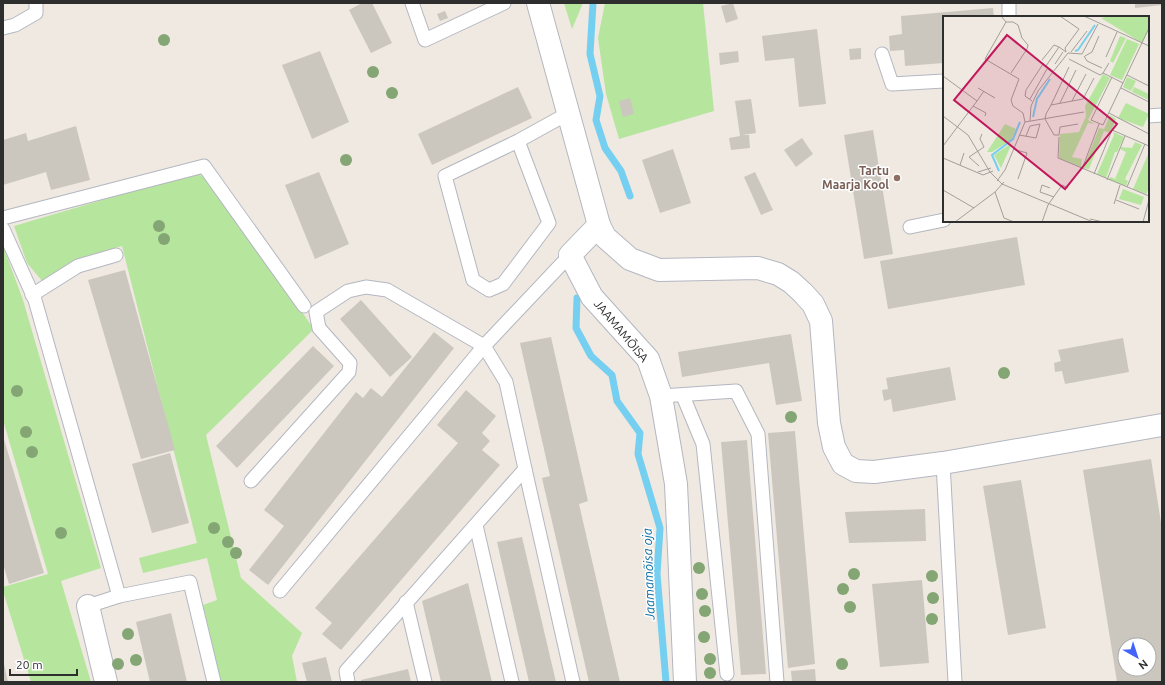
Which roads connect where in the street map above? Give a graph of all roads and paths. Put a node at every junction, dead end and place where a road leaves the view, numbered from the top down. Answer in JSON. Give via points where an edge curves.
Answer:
{"nodes":[{"id":1,"x":36,"y":3,"type":"edge"},
{"id":2,"x":412,"y":3,"type":"edge"},
{"id":3,"x":504,"y":3,"type":"edge"},
{"id":4,"x":538,"y":3,"type":"edge"},
{"id":5,"x":1009,"y":3,"type":"edge"},
{"id":6,"x":1009,"y":16,"type":"edge"},
{"id":7,"x":3,"y":28,"type":"edge"},
{"id":8,"x":882,"y":54,"type":"dead end"},
{"id":9,"x":943,"y":81,"type":"edge"},
{"id":10,"x":567,"y":114,"type":"junction"},
{"id":11,"x":1162,"y":115,"type":"edge"},
{"id":12,"x":1149,"y":116,"type":"edge"},
{"id":13,"x":518,"y":141,"type":"junction"},
{"id":14,"x":3,"y":218,"type":"edge"},
{"id":15,"x":943,"y":220,"type":"edge"},
{"id":16,"x":599,"y":225,"type":"junction"},
{"id":17,"x":910,"y":226,"type":"dead end"},
{"id":18,"x":3,"y":229,"type":"edge"},
{"id":19,"x":116,"y":255,"type":"dead end"},
{"id":20,"x":570,"y":256,"type":"junction"},
{"id":21,"x":32,"y":295,"type":"junction"},
{"id":22,"x":304,"y":306,"type":"dead end"},
{"id":23,"x":484,"y":346,"type":"junction"},
{"id":24,"x":661,"y":396,"type":"junction"},
{"id":25,"x":683,"y":396,"type":"junction"},
{"id":26,"x":1162,"y":425,"type":"edge"},
{"id":27,"x":943,"y":462,"type":"junction"},
{"id":28,"x":524,"y":469,"type":"junction"},
{"id":29,"x":250,"y":481,"type":"dead end"},
{"id":30,"x":476,"y":525,"type":"junction"},
{"id":31,"x":280,"y":591,"type":"dead end"},
{"id":32,"x":119,"y":596,"type":"junction"},
{"id":33,"x":406,"y":602,"type":"junction"},
{"id":34,"x":88,"y":606,"type":"joint"},
{"id":35,"x":727,"y":674,"type":"dead end"},
{"id":36,"x":106,"y":682,"type":"edge"},
{"id":37,"x":214,"y":682,"type":"edge"},
{"id":38,"x":348,"y":682,"type":"edge"},
{"id":39,"x":425,"y":682,"type":"edge"},
{"id":40,"x":512,"y":682,"type":"edge"},
{"id":41,"x":573,"y":682,"type":"edge"},
{"id":42,"x":685,"y":682,"type":"edge"},
{"id":43,"x":778,"y":682,"type":"edge"},
{"id":44,"x":956,"y":682,"type":"edge"}],
"edges":[{"from":1,"to":7,"type":"lane","via":[[36,13]]},
{"from":2,"to":3,"type":"lane","via":[[424,40]]},
{"from":4,"to":10,"type":"street"},
{"from":5,"to":6,"type":"lane"},
{"from":8,"to":9,"type":"lane","via":[[892,84]]},
{"from":10,"to":13,"type":"lane"},
{"from":10,"to":16,"type":"street"},
{"from":11,"to":12,"type":"lane"},
{"from":13,"to":13,"type":"lane","via":[[445,176],[473,280],[489,290],[503,284],[549,223]]},
{"from":14,"to":22,"type":"lane","via":[[204,166]]},
{"from":15,"to":17,"type":"lane"},
{"from":16,"to":20,"type":"street"},
{"from":16,"to":27,"type":"street","via":[[605,237],[630,259],[659,270],[758,268],[778,274],[791,282],[813,304],[821,321],[829,423],[834,447],[843,464],[856,471],[874,472]]},
{"from":18,"to":21,"type":"lane"},
{"from":19,"to":21,"type":"lane","via":[[78,266]]},
{"from":20,"to":23,"type":"lane"},
{"from":20,"to":24,"type":"street","name":"JAAMAMÕISA","via":[[592,297],[648,359]]},
{"from":21,"to":32,"type":"lane"},
{"from":23,"to":28,"type":"lane","via":[[506,382]]},
{"from":23,"to":29,"type":"lane","via":[[387,290],[366,287],[348,291],[316,312],[319,328],[350,363],[349,372]]},
{"from":23,"to":31,"type":"lane"},
{"from":24,"to":25,"type":"lane"},
{"from":24,"to":42,"type":"street","name":"JAAMAMÕISA","via":[[676,484]]},
{"from":25,"to":35,"type":"lane","via":[[703,444]]},
{"from":25,"to":43,"type":"lane","via":[[736,391],[758,434]]},
{"from":26,"to":27,"type":"street"},
{"from":27,"to":44,"type":"lane"},
{"from":28,"to":30,"type":"lane"},
{"from":28,"to":41,"type":"lane"},
{"from":30,"to":33,"type":"lane"},
{"from":30,"to":40,"type":"lane"},
{"from":32,"to":34,"type":"lane"},
{"from":32,"to":37,"type":"lane","via":[[190,582]]},
{"from":33,"to":38,"type":"lane","via":[[346,671]]},
{"from":33,"to":39,"type":"lane"},
{"from":34,"to":36,"type":"street"}]}
